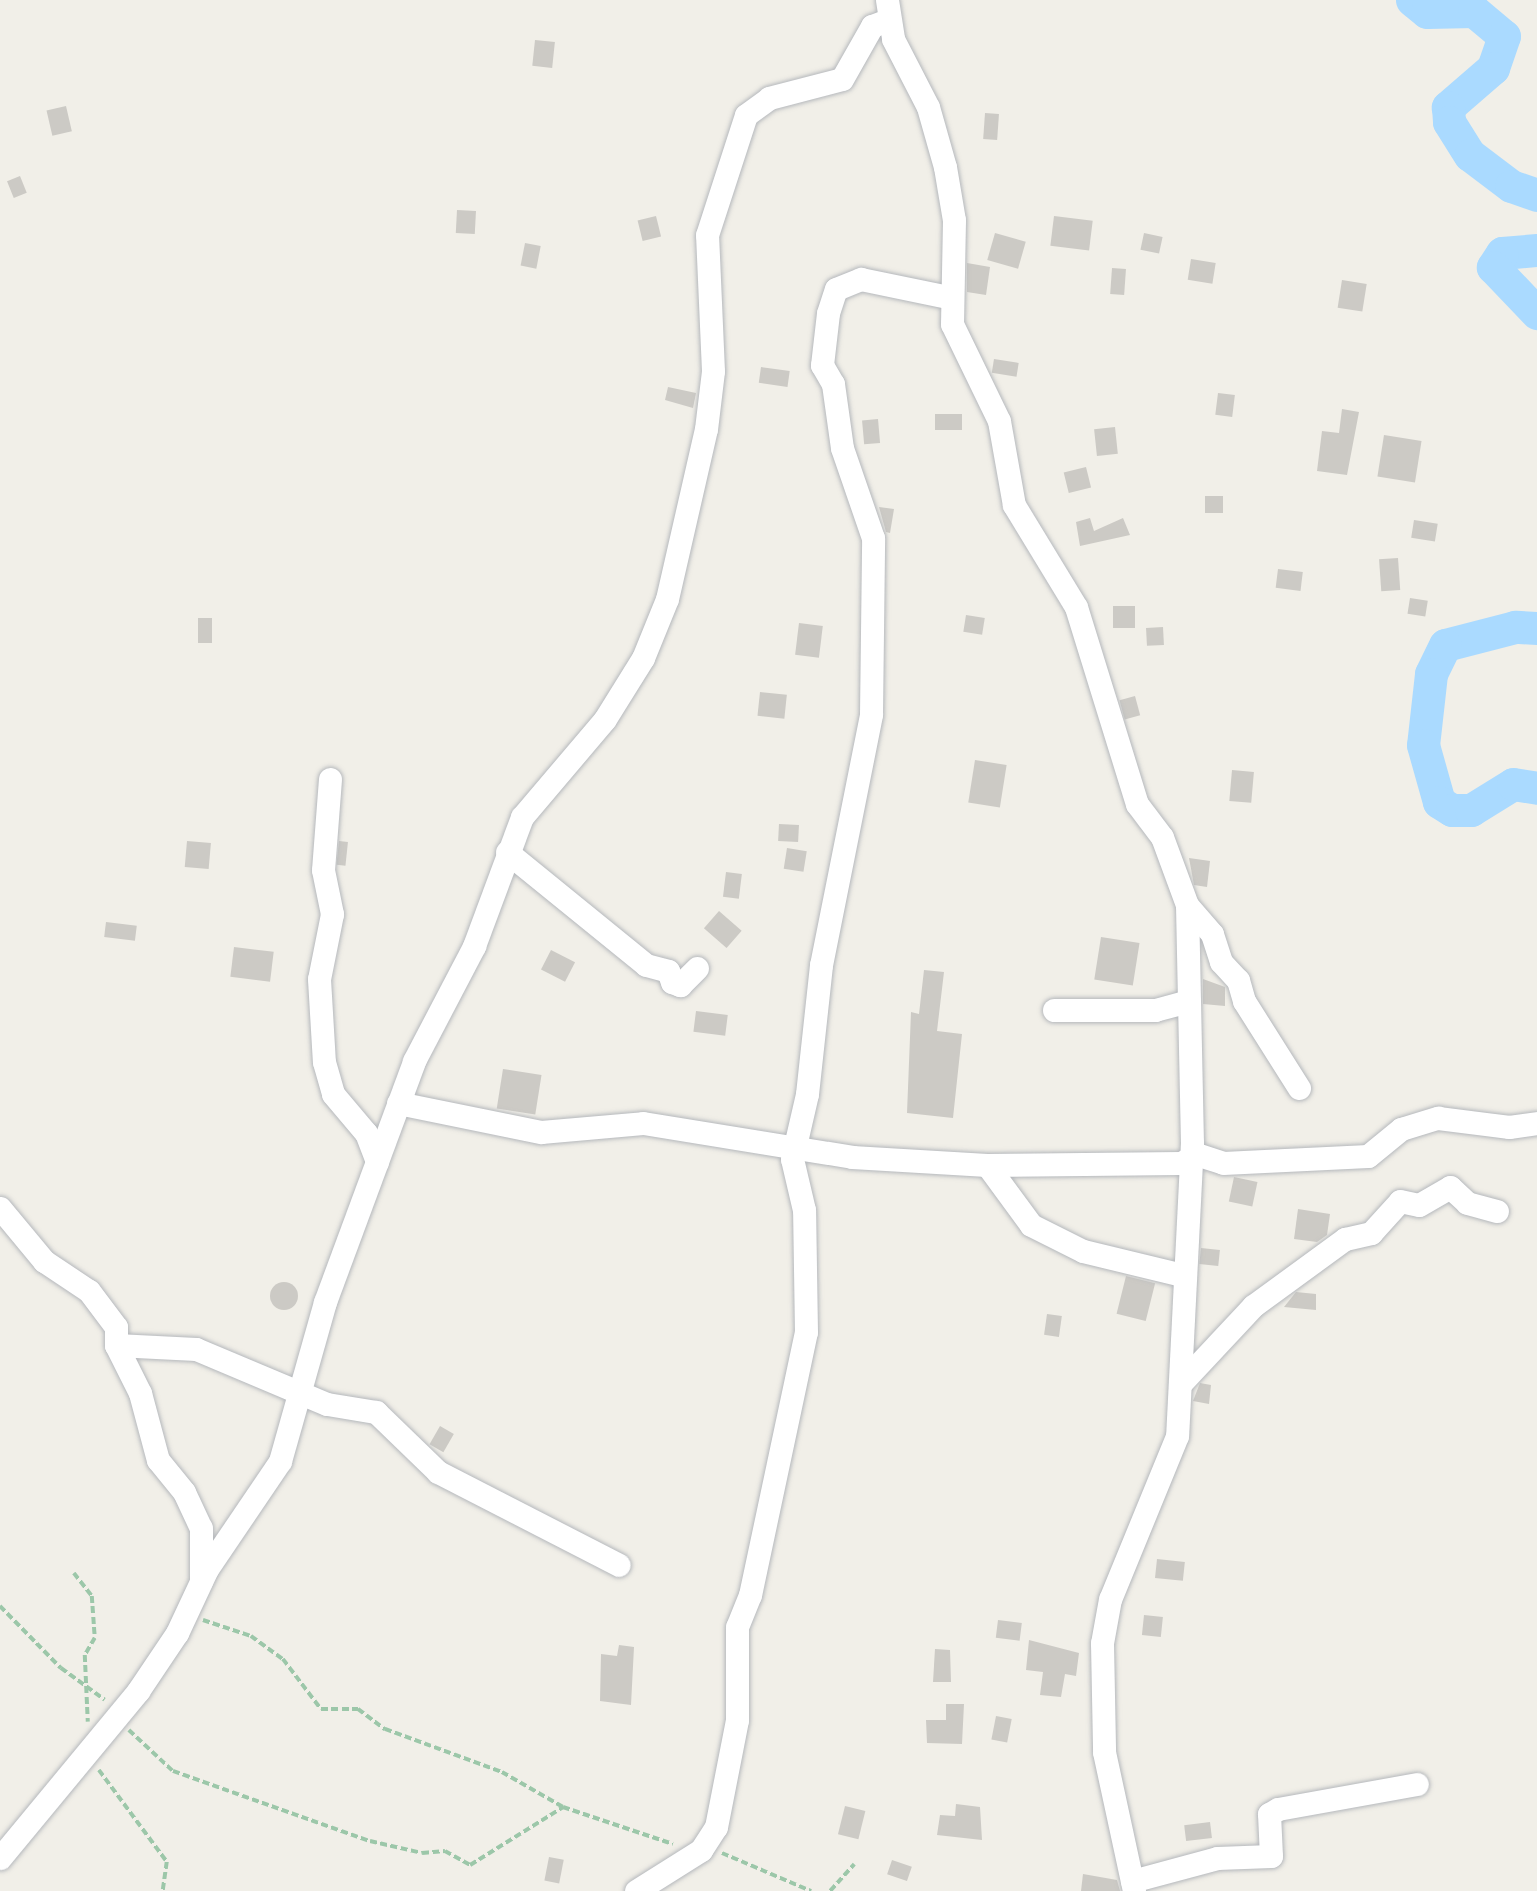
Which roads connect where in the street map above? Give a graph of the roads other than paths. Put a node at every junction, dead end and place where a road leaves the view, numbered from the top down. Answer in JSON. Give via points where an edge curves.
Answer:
{"nodes":[{"id":1,"x":888,"y":10,"type":"edge"},
{"id":2,"x":948,"y":297,"type":"junction"},
{"id":3,"x":330,"y":779,"type":"dead end"},
{"id":4,"x":507,"y":852,"type":"junction"},
{"id":5,"x":1187,"y":905,"type":"junction"},
{"id":6,"x":697,"y":968,"type":"dead end"},
{"id":7,"x":1189,"y":1001,"type":"junction"},
{"id":8,"x":1054,"y":1010,"type":"dead end"},
{"id":9,"x":1299,"y":1088,"type":"dead end"},
{"id":10,"x":398,"y":1103,"type":"junction"},
{"id":11,"x":1537,"y":1123,"type":"edge"},
{"id":12,"x":793,"y":1149,"type":"junction"},
{"id":13,"x":1191,"y":1156,"type":"junction"},
{"id":14,"x":377,"y":1162,"type":"junction"},
{"id":15,"x":987,"y":1165,"type":"junction"},
{"id":16,"x":0,"y":1208,"type":"edge"},
{"id":17,"x":1497,"y":1211,"type":"dead end"},
{"id":18,"x":1182,"y":1275,"type":"junction"},
{"id":19,"x":116,"y":1345,"type":"junction"},
{"id":20,"x":1182,"y":1382,"type":"junction"},
{"id":21,"x":300,"y":1390,"type":"junction"},
{"id":22,"x":619,"y":1565,"type":"dead end"},
{"id":23,"x":201,"y":1581,"type":"junction"},
{"id":24,"x":1418,"y":1784,"type":"dead end"},
{"id":25,"x":0,"y":1858,"type":"edge"},
{"id":26,"x":1133,"y":1886,"type":"edge"},
{"id":27,"x":636,"y":1891,"type":"edge"}],
"edges":[{"from":1,"to":2,"type":"street","via":[[928,107],[944,167],[954,220]]},
{"from":1,"to":4,"type":"street","via":[[872,26],[842,79],[769,98],[747,114],[707,234],[712,383],[667,599],[633,679],[522,817]]},
{"from":2,"to":5,"type":"street","via":[[965,359],[999,421],[1014,505],[1076,607],[1137,804],[1162,836]]},
{"from":2,"to":12,"type":"street","via":[[860,279],[836,289],[828,313],[822,365],[833,384],[842,448],[873,538],[871,714],[821,965],[807,1094]]},
{"from":3,"to":14,"type":"street","via":[[323,870],[332,914],[319,979],[324,1062],[333,1094],[366,1133]]},
{"from":4,"to":6,"type":"street","via":[[646,965],[668,971],[672,982],[680,985]]},
{"from":4,"to":10,"type":"street","via":[[474,946],[436,1012]]},
{"from":5,"to":7,"type":"street"},
{"from":5,"to":9,"type":"street","via":[[1212,934],[1221,962],[1238,980],[1244,1001]]},
{"from":7,"to":8,"type":"street","via":[[1155,1010]]},
{"from":7,"to":13,"type":"street"},
{"from":10,"to":12,"type":"street","via":[[541,1132],[643,1123]]},
{"from":10,"to":14,"type":"street"},
{"from":11,"to":13,"type":"street","via":[[1509,1127],[1438,1118],[1401,1129],[1368,1156],[1253,1164]]},
{"from":12,"to":15,"type":"street"},
{"from":12,"to":27,"type":"street","via":[[804,1210],[806,1332],[737,1627],[741,1671],[728,1786],[701,1850]]},
{"from":13,"to":15,"type":"street","via":[[1173,1163]]},
{"from":13,"to":18,"type":"street"},
{"from":14,"to":21,"type":"street"},
{"from":15,"to":18,"type":"street","via":[[1031,1225],[1090,1254]]},
{"from":16,"to":19,"type":"street","via":[[44,1261],[89,1290],[116,1326]]},
{"from":17,"to":20,"type":"street","via":[[1467,1203],[1450,1187],[1419,1205],[1400,1201],[1371,1233],[1345,1239],[1253,1307]]},
{"from":18,"to":20,"type":"street"},
{"from":19,"to":21,"type":"street","via":[[197,1349]]},
{"from":19,"to":23,"type":"street","via":[[140,1394],[158,1460],[184,1492],[201,1528]]},
{"from":20,"to":26,"type":"street","via":[[1177,1436],[1110,1599],[1102,1643],[1104,1752]]},
{"from":21,"to":22,"type":"street","via":[[327,1404],[376,1412],[438,1472]]},
{"from":21,"to":23,"type":"street","via":[[280,1461]]},
{"from":23,"to":25,"type":"street","via":[[184,1617],[116,1718]]},
{"from":24,"to":26,"type":"street","via":[[1278,1809],[1269,1814],[1271,1856],[1217,1858]]}]}
